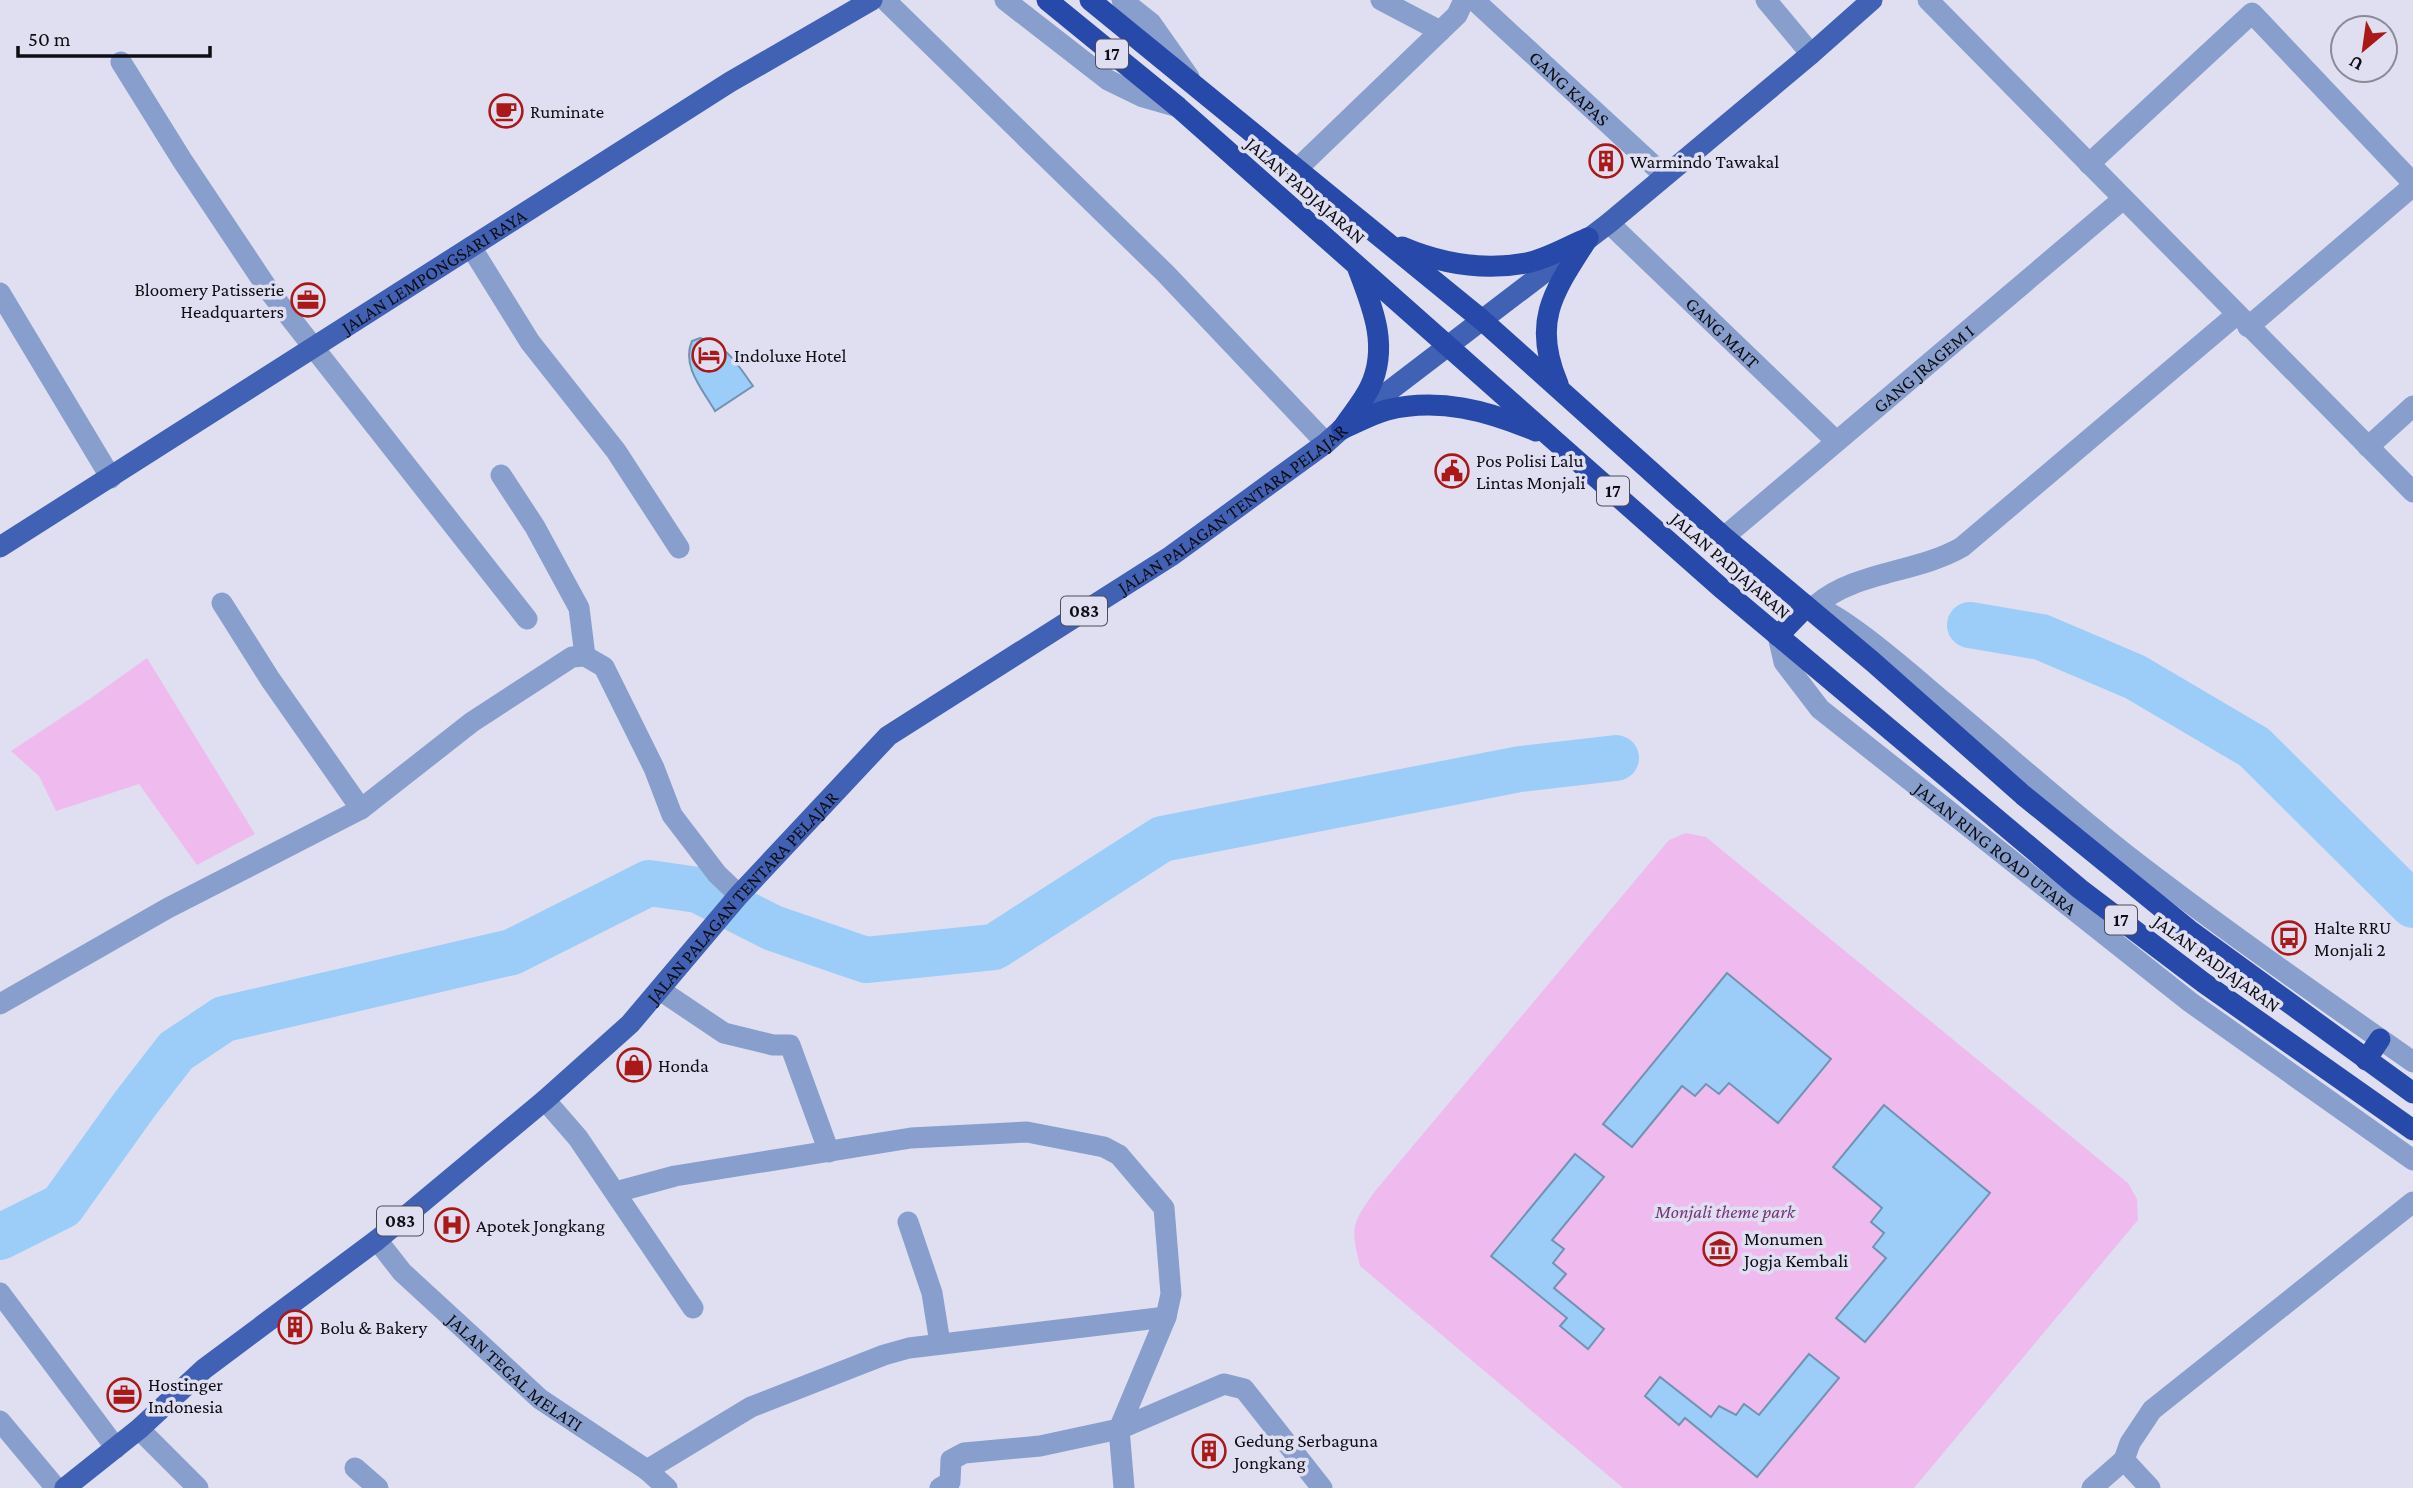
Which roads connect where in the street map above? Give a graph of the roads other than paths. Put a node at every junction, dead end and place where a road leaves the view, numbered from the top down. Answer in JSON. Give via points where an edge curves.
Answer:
{"nodes":[{"id":1,"x":872,"y":0,"type":"edge"},
{"id":2,"x":885,"y":0,"type":"edge"},
{"id":3,"x":1005,"y":0,"type":"edge"},
{"id":4,"x":1047,"y":0,"type":"edge"},
{"id":5,"x":1090,"y":0,"type":"edge"},
{"id":6,"x":1122,"y":0,"type":"edge"},
{"id":7,"x":1381,"y":0,"type":"edge"},
{"id":8,"x":1464,"y":0,"type":"edge"},
{"id":9,"x":1474,"y":0,"type":"edge"},
{"id":10,"x":1766,"y":0,"type":"edge"},
{"id":11,"x":1872,"y":0,"type":"edge"},
{"id":12,"x":1928,"y":0,"type":"edge"},
{"id":13,"x":2246,"y":7,"type":"edge"},
{"id":14,"x":1440,"y":31,"type":"junction"},
{"id":15,"x":1811,"y":54,"type":"junction"},
{"id":16,"x":121,"y":62,"type":"dead end"},
{"id":17,"x":1196,"y":87,"type":"junction"},
{"id":18,"x":1178,"y":107,"type":"junction"},
{"id":19,"x":2089,"y":164,"type":"junction"},
{"id":20,"x":1297,"y":169,"type":"junction"},
{"id":21,"x":1665,"y":176,"type":"junction"},
{"id":22,"x":2413,"y":185,"type":"edge"},
{"id":23,"x":2123,"y":199,"type":"junction"},
{"id":24,"x":1609,"y":223,"type":"junction"},
{"id":25,"x":1382,"y":238,"type":"junction"},
{"id":26,"x":1588,"y":238,"type":"junction"},
{"id":27,"x":471,"y":247,"type":"junction"},
{"id":28,"x":1356,"y":264,"type":"junction"},
{"id":29,"x":0,"y":293,"type":"edge"},
{"id":30,"x":1482,"y":320,"type":"junction"},
{"id":31,"x":2242,"y":321,"type":"junction"},
{"id":32,"x":1448,"y":346,"type":"junction"},
{"id":33,"x":316,"y":348,"type":"junction"},
{"id":34,"x":1561,"y":391,"type":"junction"},
{"id":35,"x":2413,"y":406,"type":"edge"},
{"id":36,"x":1334,"y":436,"type":"junction"},
{"id":37,"x":1554,"y":439,"type":"junction"},
{"id":38,"x":1836,"y":441,"type":"junction"},
{"id":39,"x":2368,"y":447,"type":"junction"},
{"id":40,"x":501,"y":475,"type":"dead end"},
{"id":41,"x":111,"y":478,"type":"junction"},
{"id":42,"x":2413,"y":492,"type":"edge"},
{"id":43,"x":1724,"y":537,"type":"junction"},
{"id":44,"x":0,"y":547,"type":"edge"},
{"id":45,"x":679,"y":548,"type":"dead end"},
{"id":46,"x":222,"y":603,"type":"dead end"},
{"id":47,"x":1811,"y":606,"type":"junction"},
{"id":48,"x":527,"y":620,"type":"dead end"},
{"id":49,"x":1778,"y":636,"type":"junction"},
{"id":50,"x":585,"y":656,"type":"junction"},
{"id":51,"x":361,"y":809,"type":"junction"},
{"id":52,"x":732,"y":903,"type":"junction"},
{"id":53,"x":660,"y":990,"type":"junction"},
{"id":54,"x":0,"y":1003,"type":"edge"},
{"id":55,"x":2380,"y":1040,"type":"junction"},
{"id":56,"x":2366,"y":1060,"type":"junction"},
{"id":57,"x":2413,"y":1062,"type":"edge"},
{"id":58,"x":2413,"y":1093,"type":"edge"},
{"id":59,"x":545,"y":1100,"type":"junction"},
{"id":60,"x":2413,"y":1130,"type":"edge"},
{"id":61,"x":829,"y":1152,"type":"junction"},
{"id":62,"x":2413,"y":1160,"type":"edge"},
{"id":63,"x":617,"y":1192,"type":"junction"},
{"id":64,"x":2413,"y":1202,"type":"edge"},
{"id":65,"x":908,"y":1222,"type":"dead end"},
{"id":66,"x":377,"y":1240,"type":"junction"},
{"id":67,"x":0,"y":1293,"type":"edge"},
{"id":68,"x":693,"y":1308,"type":"dead end"},
{"id":69,"x":1166,"y":1317,"type":"junction"},
{"id":70,"x":940,"y":1343,"type":"junction"},
{"id":71,"x":0,"y":1421,"type":"edge"},
{"id":72,"x":139,"y":1429,"type":"junction"},
{"id":73,"x":1119,"y":1429,"type":"junction"},
{"id":74,"x":116,"y":1448,"type":"junction"},
{"id":75,"x":2124,"y":1460,"type":"junction"},
{"id":76,"x":355,"y":1468,"type":"dead end"},
{"id":77,"x":648,"y":1470,"type":"junction"},
{"id":78,"x":1118,"y":1486,"type":"edge"},
{"id":79,"x":56,"y":1488,"type":"edge"},
{"id":80,"x":65,"y":1488,"type":"edge"},
{"id":81,"x":198,"y":1488,"type":"edge"},
{"id":82,"x":378,"y":1488,"type":"edge"},
{"id":83,"x":667,"y":1488,"type":"edge"},
{"id":84,"x":940,"y":1488,"type":"edge"},
{"id":85,"x":1322,"y":1488,"type":"edge"},
{"id":86,"x":2092,"y":1488,"type":"edge"},
{"id":87,"x":2150,"y":1488,"type":"edge"}],
"edges":[{"from":1,"to":27,"type":"main road","name":"JALAN LEMPONGSARI RAYA","via":[[730,82]]},
{"from":2,"to":36,"type":"street"},
{"from":3,"to":18,"type":"street","via":[[1108,80]]},
{"from":4,"to":18,"type":"highway","name":"JALAN PADJAJARAN","number":"17"},
{"from":5,"to":17,"type":"highway","name":"JALAN PADJAJARAN","number":"17"},
{"from":6,"to":17,"type":"street","via":[[1151,23]]},
{"from":7,"to":14,"type":"street"},
{"from":8,"to":14,"type":"street","via":[[1457,15]]},
{"from":9,"to":21,"type":"street","name":"GANG KAPAS"},
{"from":10,"to":15,"type":"street"},
{"from":11,"to":15,"type":"main road","name":"JALAN PALAGAN TENTARA PELAJAR"},
{"from":12,"to":19,"type":"street"},
{"from":13,"to":19,"type":"street"},
{"from":13,"to":22,"type":"street"},
{"from":14,"to":20,"type":"street"},
{"from":15,"to":21,"type":"main road","name":"JALAN PALAGAN TENTARA PELAJAR"},
{"from":16,"to":33,"type":"street","via":[[270,292]]},
{"from":17,"to":18,"type":"highway"},
{"from":17,"to":20,"type":"highway","name":"JALAN PADJAJARAN","number":"17"},
{"from":18,"to":28,"type":"highway","name":"JALAN PADJAJARAN","number":"17"},
{"from":19,"to":23,"type":"street"},
{"from":20,"to":25,"type":"highway","name":"JALAN PADJAJARAN","number":"17"},
{"from":21,"to":24,"type":"main road","name":"JALAN PALAGAN TENTARA PELAJAR"},
{"from":22,"to":31,"type":"street"},
{"from":23,"to":31,"type":"street"},
{"from":23,"to":38,"type":"street","name":"GANG JRAGEM I"},
{"from":24,"to":26,"type":"main road","name":"JALAN PALAGAN TENTARA PELAJAR"},
{"from":24,"to":38,"type":"street","name":"GANG MAIT"},
{"from":25,"to":26,"type":"highway","via":[[1460,266],[1491,267],[1528,262]]},
{"from":25,"to":30,"type":"highway","name":"JALAN PADJAJARAN","number":"17"},
{"from":26,"to":30,"type":"main road","name":"JALAN PALAGAN TENTARA PELAJAR"},
{"from":26,"to":34,"type":"highway","via":[[1560,282],[1549,310],[1545,340]]},
{"from":27,"to":33,"type":"main road","name":"JALAN LEMPONGSARI RAYA"},
{"from":27,"to":45,"type":"street","via":[[530,342],[616,450]]},
{"from":28,"to":32,"type":"highway","name":"JALAN PADJAJARAN","number":"17"},
{"from":28,"to":36,"type":"highway","via":[[1374,310],[1377,369],[1369,389]]},
{"from":29,"to":41,"type":"street"},
{"from":30,"to":32,"type":"main road","name":"JALAN PALAGAN TENTARA PELAJAR"},
{"from":30,"to":34,"type":"highway","name":"JALAN PADJAJARAN","number":"17"},
{"from":31,"to":39,"type":"street"},
{"from":31,"to":47,"type":"street","via":[[1962,547],[1935,560],[1830,592]]},
{"from":32,"to":36,"type":"main road","name":"JALAN PALAGAN TENTARA PELAJAR","number":"083"},
{"from":32,"to":37,"type":"highway","name":"JALAN PADJAJARAN","number":"17"},
{"from":33,"to":41,"type":"main road","name":"JALAN LEMPONGSARI RAYA"},
{"from":33,"to":48,"type":"street"},
{"from":34,"to":43,"type":"highway","name":"JALAN PADJAJARAN","number":"17"},
{"from":35,"to":39,"type":"street"},
{"from":36,"to":37,"type":"highway","via":[[1386,411],[1420,405],[1498,415]]},
{"from":36,"to":52,"type":"main road","name":"JALAN PALAGAN TENTARA PELAJAR","number":"083","via":[[1171,556],[888,736]]},
{"from":37,"to":49,"type":"highway","name":"JALAN PADJAJARAN","number":"17"},
{"from":38,"to":43,"type":"street","name":"GANG JRAGEM I"},
{"from":39,"to":42,"type":"street"},
{"from":40,"to":50,"type":"street","via":[[579,608]]},
{"from":41,"to":44,"type":"main road","name":"JALAN LEMPONGSARI RAYA"},
{"from":43,"to":47,"type":"highway","name":"JALAN PADJAJARAN","number":"17"},
{"from":46,"to":51,"type":"street"},
{"from":47,"to":49,"type":"highway"},
{"from":47,"to":55,"type":"street","via":[[1833,615],[1880,649],[2132,859]]},
{"from":47,"to":56,"type":"highway","name":"JALAN PADJAJARAN","number":"17","via":[[2024,795],[2189,930]]},
{"from":49,"to":60,"type":"highway","name":"JALAN PADJAJARAN","number":"17","via":[[2080,889]]},
{"from":49,"to":62,"type":"street","name":"JALAN RING ROAD UTARA","via":[[1784,662],[1820,709],[2190,1002]]},
{"from":50,"to":51,"type":"street","via":[[572,657],[472,722]]},
{"from":50,"to":52,"type":"street","via":[[604,667],[672,815],[717,874]]},
{"from":51,"to":54,"type":"street","via":[[168,908]]},
{"from":52,"to":53,"type":"main road","name":"JALAN PALAGAN TENTARA PELAJAR","number":"083"},
{"from":53,"to":59,"type":"main road","name":"JALAN PALAGAN TENTARA PELAJAR","number":"083","via":[[631,1024]]},
{"from":53,"to":61,"type":"street","via":[[724,1033],[790,1045]]},
{"from":55,"to":56,"type":"highway"},
{"from":55,"to":57,"type":"street"},
{"from":56,"to":58,"type":"highway","name":"JALAN PADJAJARAN","number":"17"},
{"from":59,"to":63,"type":"street"},
{"from":59,"to":66,"type":"main road","name":"JALAN PALAGAN TENTARA PELAJAR","number":"083"},
{"from":61,"to":63,"type":"street","via":[[675,1176]]},
{"from":61,"to":69,"type":"street","via":[[911,1138],[1027,1132],[1104,1147],[1127,1163],[1164,1208],[1171,1294]]},
{"from":63,"to":68,"type":"street"},
{"from":64,"to":75,"type":"street","via":[[2152,1410]]},
{"from":65,"to":70,"type":"street","via":[[932,1293]]},
{"from":66,"to":72,"type":"main road","name":"JALAN PALAGAN TENTARA PELAJAR","number":"083","via":[[204,1369]]},
{"from":66,"to":77,"type":"street","name":"JALAN TEGAL MELATI","via":[[402,1272],[540,1399]]},
{"from":67,"to":74,"type":"street"},
{"from":69,"to":70,"type":"street"},
{"from":69,"to":73,"type":"street"},
{"from":70,"to":77,"type":"street","via":[[884,1356],[751,1407]]},
{"from":71,"to":79,"type":"street"},
{"from":72,"to":74,"type":"main road","name":"JALAN PALAGAN TENTARA PELAJAR","number":"083"},
{"from":72,"to":81,"type":"street"},
{"from":73,"to":78,"type":"street"},
{"from":73,"to":84,"type":"street","via":[[1040,1446],[964,1453],[951,1460],[950,1482]]},
{"from":73,"to":85,"type":"street","via":[[1224,1384],[1234,1385],[1244,1390]]},
{"from":74,"to":80,"type":"main road","name":"JALAN PALAGAN TENTARA PELAJAR","number":"083"},
{"from":75,"to":86,"type":"street"},
{"from":75,"to":87,"type":"street"},
{"from":76,"to":82,"type":"street"},
{"from":77,"to":83,"type":"street","name":"JALAN TEGAL MELATI"}]}
